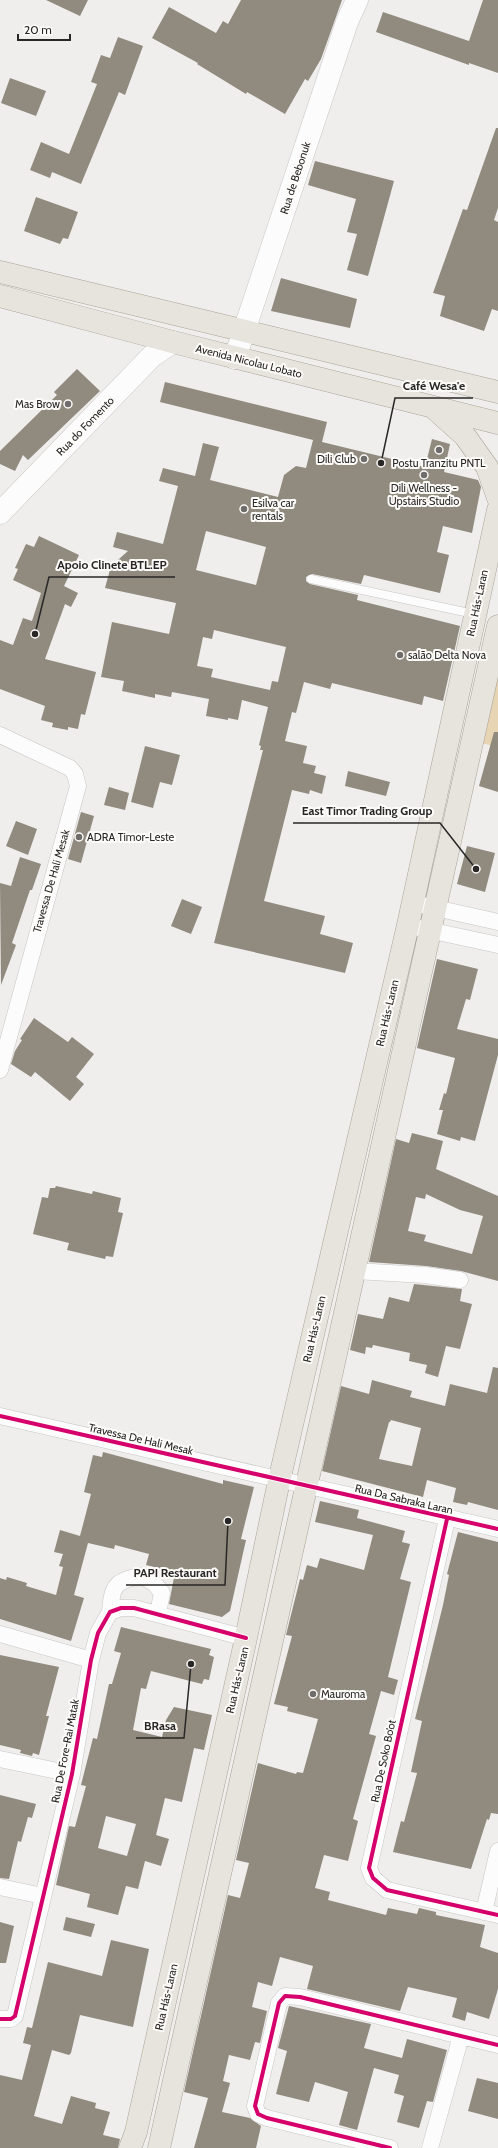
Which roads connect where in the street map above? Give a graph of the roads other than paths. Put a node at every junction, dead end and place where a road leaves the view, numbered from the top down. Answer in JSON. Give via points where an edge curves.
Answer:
{"nodes":[{"id":1,"x":357,"y":0,"type":"edge"},
{"id":2,"x":0,"y":272,"type":"edge"},
{"id":3,"x":0,"y":296,"type":"edge"},
{"id":4,"x":244,"y":331,"type":"junction"},
{"id":5,"x":173,"y":342,"type":"junction"},
{"id":6,"x":235,"y":358,"type":"junction"},
{"id":7,"x":498,"y":392,"type":"edge"},
{"id":8,"x":432,"y":406,"type":"junction"},
{"id":9,"x":498,"y":423,"type":"edge"},
{"id":10,"x":498,"y":498,"type":"edge"},
{"id":11,"x":498,"y":510,"type":"edge"},
{"id":12,"x":0,"y":513,"type":"edge"},
{"id":13,"x":311,"y":579,"type":"dead end"},
{"id":14,"x":475,"y":614,"type":"junction"},
{"id":15,"x":498,"y":626,"type":"edge"},
{"id":16,"x":0,"y":735,"type":"edge"},
{"id":17,"x":412,"y":903,"type":"junction"},
{"id":18,"x":435,"y":908,"type":"junction"},
{"id":19,"x":498,"y":922,"type":"edge"},
{"id":20,"x":408,"y":925,"type":"junction"},
{"id":21,"x":431,"y":930,"type":"junction"},
{"id":22,"x":498,"y":945,"type":"edge"},
{"id":23,"x":0,"y":1070,"type":"edge"},
{"id":24,"x":355,"y":1271,"type":"junction"},
{"id":25,"x":460,"y":1280,"type":"dead end"},
{"id":26,"x":0,"y":1416,"type":"edge"},
{"id":27,"x":279,"y":1481,"type":"junction"},
{"id":28,"x":306,"y":1484,"type":"junction"},
{"id":29,"x":447,"y":1518,"type":"junction"},
{"id":30,"x":498,"y":1529,"type":"edge"},
{"id":31,"x":110,"y":1612,"type":"junction"},
{"id":32,"x":158,"y":1613,"type":"junction"},
{"id":33,"x":0,"y":1634,"type":"edge"},
{"id":34,"x":246,"y":1638,"type":"junction"},
{"id":35,"x":241,"y":1659,"type":"junction"},
{"id":36,"x":91,"y":1660,"type":"junction"},
{"id":37,"x":265,"y":1666,"type":"junction"},
{"id":38,"x":0,"y":1759,"type":"edge"},
{"id":39,"x":72,"y":1774,"type":"junction"},
{"id":40,"x":498,"y":1851,"type":"edge"},
{"id":41,"x":0,"y":1887,"type":"edge"},
{"id":42,"x":43,"y":1896,"type":"junction"},
{"id":43,"x":491,"y":1914,"type":"edge"},
{"id":44,"x":0,"y":2019,"type":"edge"},
{"id":45,"x":461,"y":2036,"type":"junction"},
{"id":46,"x":498,"y":2045,"type":"edge"},
{"id":47,"x":130,"y":2148,"type":"edge"},
{"id":48,"x":159,"y":2148,"type":"edge"},
{"id":49,"x":390,"y":2148,"type":"edge"},
{"id":50,"x":430,"y":2148,"type":"edge"}],
"edges":[{"from":1,"to":4,"type":"street","name":"Rua de Bebonuk","via":[[347,22]]},
{"from":2,"to":4,"type":"main road"},
{"from":3,"to":5,"type":"main road","name":"Avenida Nicolau Lobato"},
{"from":4,"to":6,"type":"street","name":"Rua de Bebonuk"},
{"from":4,"to":7,"type":"main road"},
{"from":5,"to":6,"type":"main road","name":"Avenida Nicolau Lobato"},
{"from":5,"to":12,"type":"street","name":"Rua do Fomento","via":[[152,356]]},
{"from":6,"to":8,"type":"main road","name":"Avenida Nicolau Lobato"},
{"from":8,"to":9,"type":"main road","name":"Avenida Nicolau Lobato"},
{"from":8,"to":10,"type":"main road","via":[[465,436],[487,468]]},
{"from":11,"to":14,"type":"main road","name":"Rua Hás-Laran"},
{"from":13,"to":14,"type":"lane"},
{"from":14,"to":17,"type":"main road","name":"Rua Hás-Laran"},
{"from":15,"to":18,"type":"main road"},
{"from":16,"to":23,"type":"street","name":"Travessa De Hali Mesak","via":[[70,768],[75,774],[78,786]]},
{"from":17,"to":18,"type":"street"},
{"from":17,"to":20,"type":"main road","name":"Rua Hás-Laran"},
{"from":18,"to":19,"type":"street"},
{"from":18,"to":21,"type":"main road"},
{"from":20,"to":21,"type":"street"},
{"from":20,"to":27,"type":"main road","name":"Rua Hás-Laran"},
{"from":21,"to":22,"type":"street"},
{"from":21,"to":24,"type":"main road"},
{"from":24,"to":25,"type":"street","via":[[425,1274]]},
{"from":24,"to":28,"type":"main road"},
{"from":26,"to":27,"type":"street","name":"Travessa De Hali Mesak"},
{"from":27,"to":28,"type":"street","name":"Travessa De Hali Mesak"},
{"from":27,"to":34,"type":"main road","name":"Rua Hás-Laran"},
{"from":28,"to":29,"type":"street","name":"Rua Da Sabraka Laran"},
{"from":28,"to":37,"type":"main road"},
{"from":29,"to":30,"type":"street","name":"Rua Da Sabraka Laran"},
{"from":29,"to":43,"type":"street","name":"Rua De Soko Bo’ot","via":[[369,1868],[373,1878],[387,1890]]},
{"from":31,"to":32,"type":"street","via":[[121,1608],[134,1608]]},
{"from":31,"to":32,"type":"street","via":[[116,1584],[128,1578],[142,1576],[155,1584],[162,1593]]},
{"from":31,"to":36,"type":"street","name":"Rua De Fore-Rai Matak","via":[[98,1633]]},
{"from":32,"to":34,"type":"street"},
{"from":33,"to":36,"type":"street"},
{"from":34,"to":35,"type":"main road","name":"Rua Hás-Laran"},
{"from":35,"to":37,"type":"main road"},
{"from":35,"to":47,"type":"main road","name":"Rua Hás-Laran","via":[[138,2125]]},
{"from":36,"to":39,"type":"street","name":"Rua De Fore-Rai Matak"},
{"from":37,"to":48,"type":"main road"},
{"from":38,"to":39,"type":"street"},
{"from":39,"to":42,"type":"street","name":"Rua De Fore-Rai Matak"},
{"from":40,"to":43,"type":"street"},
{"from":41,"to":42,"type":"street"},
{"from":42,"to":44,"type":"street","name":"Rua De Fore-Rai Matak","via":[[15,2016],[11,2019]]},
{"from":45,"to":46,"type":"street"},
{"from":45,"to":49,"type":"street","via":[[300,1997],[286,1996],[280,2003],[255,2106],[258,2114]]},
{"from":45,"to":50,"type":"street"}]}
